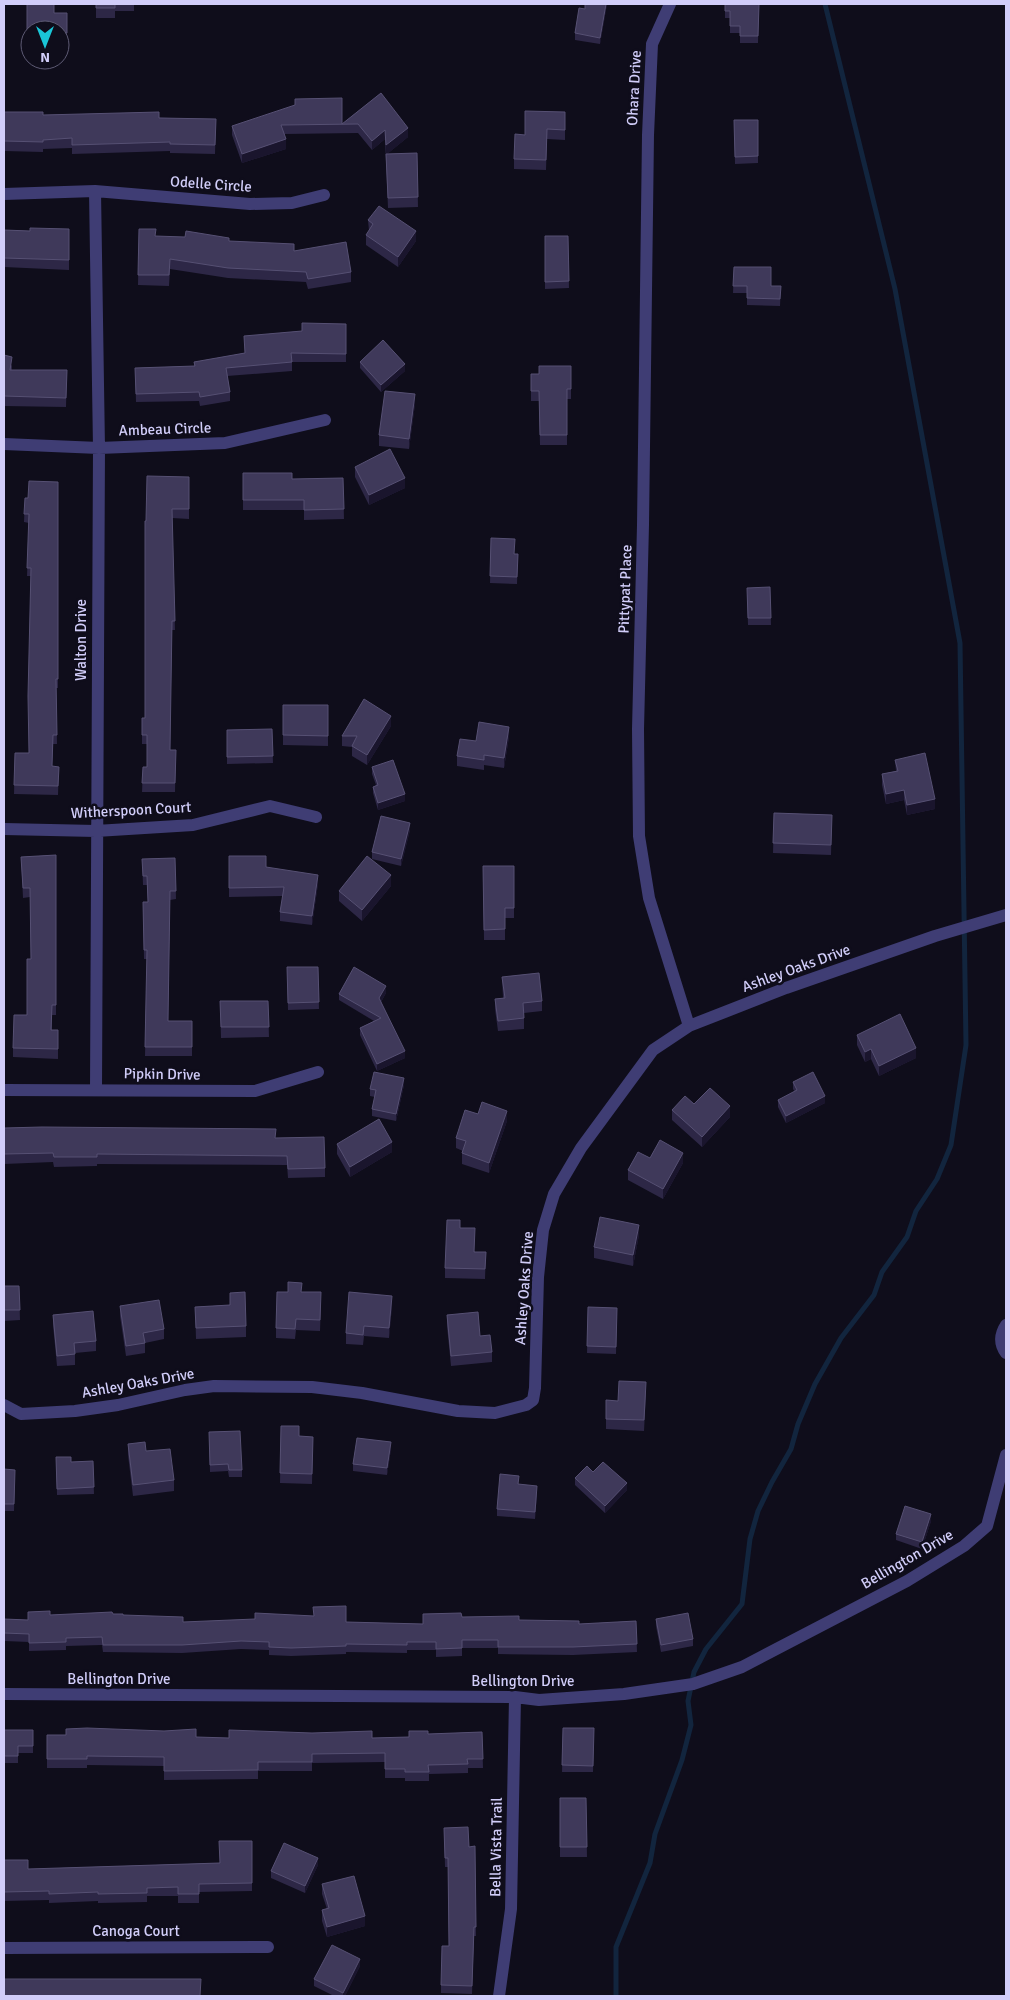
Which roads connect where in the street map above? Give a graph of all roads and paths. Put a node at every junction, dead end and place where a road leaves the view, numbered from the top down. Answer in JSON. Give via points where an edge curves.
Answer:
{"nodes":[{"id":1,"x":670,"y":4,"type":"edge"},
{"id":2,"x":649,"y":147,"type":"joint"},
{"id":3,"x":95,"y":191,"type":"junction"},
{"id":4,"x":4,"y":194,"type":"edge"},
{"id":5,"x":324,"y":196,"type":"dead end"},
{"id":6,"x":325,"y":420,"type":"dead end"},
{"id":7,"x":4,"y":444,"type":"edge"},
{"id":8,"x":99,"y":448,"type":"junction"},
{"id":9,"x":316,"y":817,"type":"dead end"},
{"id":10,"x":4,"y":829,"type":"edge"},
{"id":11,"x":96,"y":831,"type":"junction"},
{"id":12,"x":1006,"y":915,"type":"edge"},
{"id":13,"x":689,"y":1026,"type":"junction"},
{"id":14,"x":318,"y":1072,"type":"dead end"},
{"id":15,"x":96,"y":1089,"type":"junction"},
{"id":16,"x":4,"y":1090,"type":"edge"},
{"id":17,"x":1006,"y":1325,"type":"edge"},
{"id":18,"x":1006,"y":1353,"type":"edge"},
{"id":19,"x":4,"y":1405,"type":"edge"},
{"id":20,"x":1006,"y":1455,"type":"edge"},
{"id":21,"x":4,"y":1694,"type":"edge"},
{"id":22,"x":515,"y":1697,"type":"junction"},
{"id":23,"x":268,"y":1947,"type":"dead end"},
{"id":24,"x":4,"y":1948,"type":"edge"},
{"id":25,"x":499,"y":1996,"type":"edge"}],
"edges":[{"from":1,"to":2,"type":"street","name":"Ohara Drive","via":[[652,44]]},
{"from":2,"to":13,"type":"street","name":"Pittypat Place","via":[[638,730],[639,836],[649,898]]},
{"from":3,"to":4,"type":"street","name":"Odelle Circle"},
{"from":3,"to":5,"type":"street","name":"Odelle Circle","via":[[250,204],[292,203]]},
{"from":3,"to":8,"type":"street","name":"Walton Drive"},
{"from":6,"to":8,"type":"street","name":"Ambeau Circle","via":[[225,443]]},
{"from":7,"to":8,"type":"street","name":"Ambeau Circle"},
{"from":8,"to":11,"type":"street","name":"Walton Drive"},
{"from":9,"to":11,"type":"street","name":"Witherspoon Court","via":[[270,806],[193,825]]},
{"from":10,"to":11,"type":"street","name":"Witherspoon Court"},
{"from":11,"to":15,"type":"street","name":"Walton Drive"},
{"from":12,"to":13,"type":"street","name":"Ashley Oaks Drive","via":[[786,988]]},
{"from":13,"to":19,"type":"street","name":"Ashley Oaks Drive","via":[[653,1050],[581,1148],[554,1194],[543,1230],[539,1268],[535,1388],[533,1400],[526,1405],[495,1413],[458,1411],[362,1393],[277,1386],[214,1386],[118,1405],[21,1414]]},
{"from":14,"to":15,"type":"street","name":"Pipkin Drive","via":[[255,1091]]},
{"from":15,"to":16,"type":"street","name":"Pipkin Drive"},
{"from":17,"to":18,"type":"street","via":[[1001,1340]]},
{"from":20,"to":22,"type":"street","name":"Bellington Drive","via":[[987,1526],[964,1546],[907,1580],[742,1667],[693,1684],[624,1694],[539,1700]]},
{"from":21,"to":22,"type":"street","name":"Bellington Drive"},
{"from":22,"to":25,"type":"street","name":"Bella Vista Trail","via":[[511,1909]]},
{"from":23,"to":24,"type":"street","name":"Canoga Court"}]}
